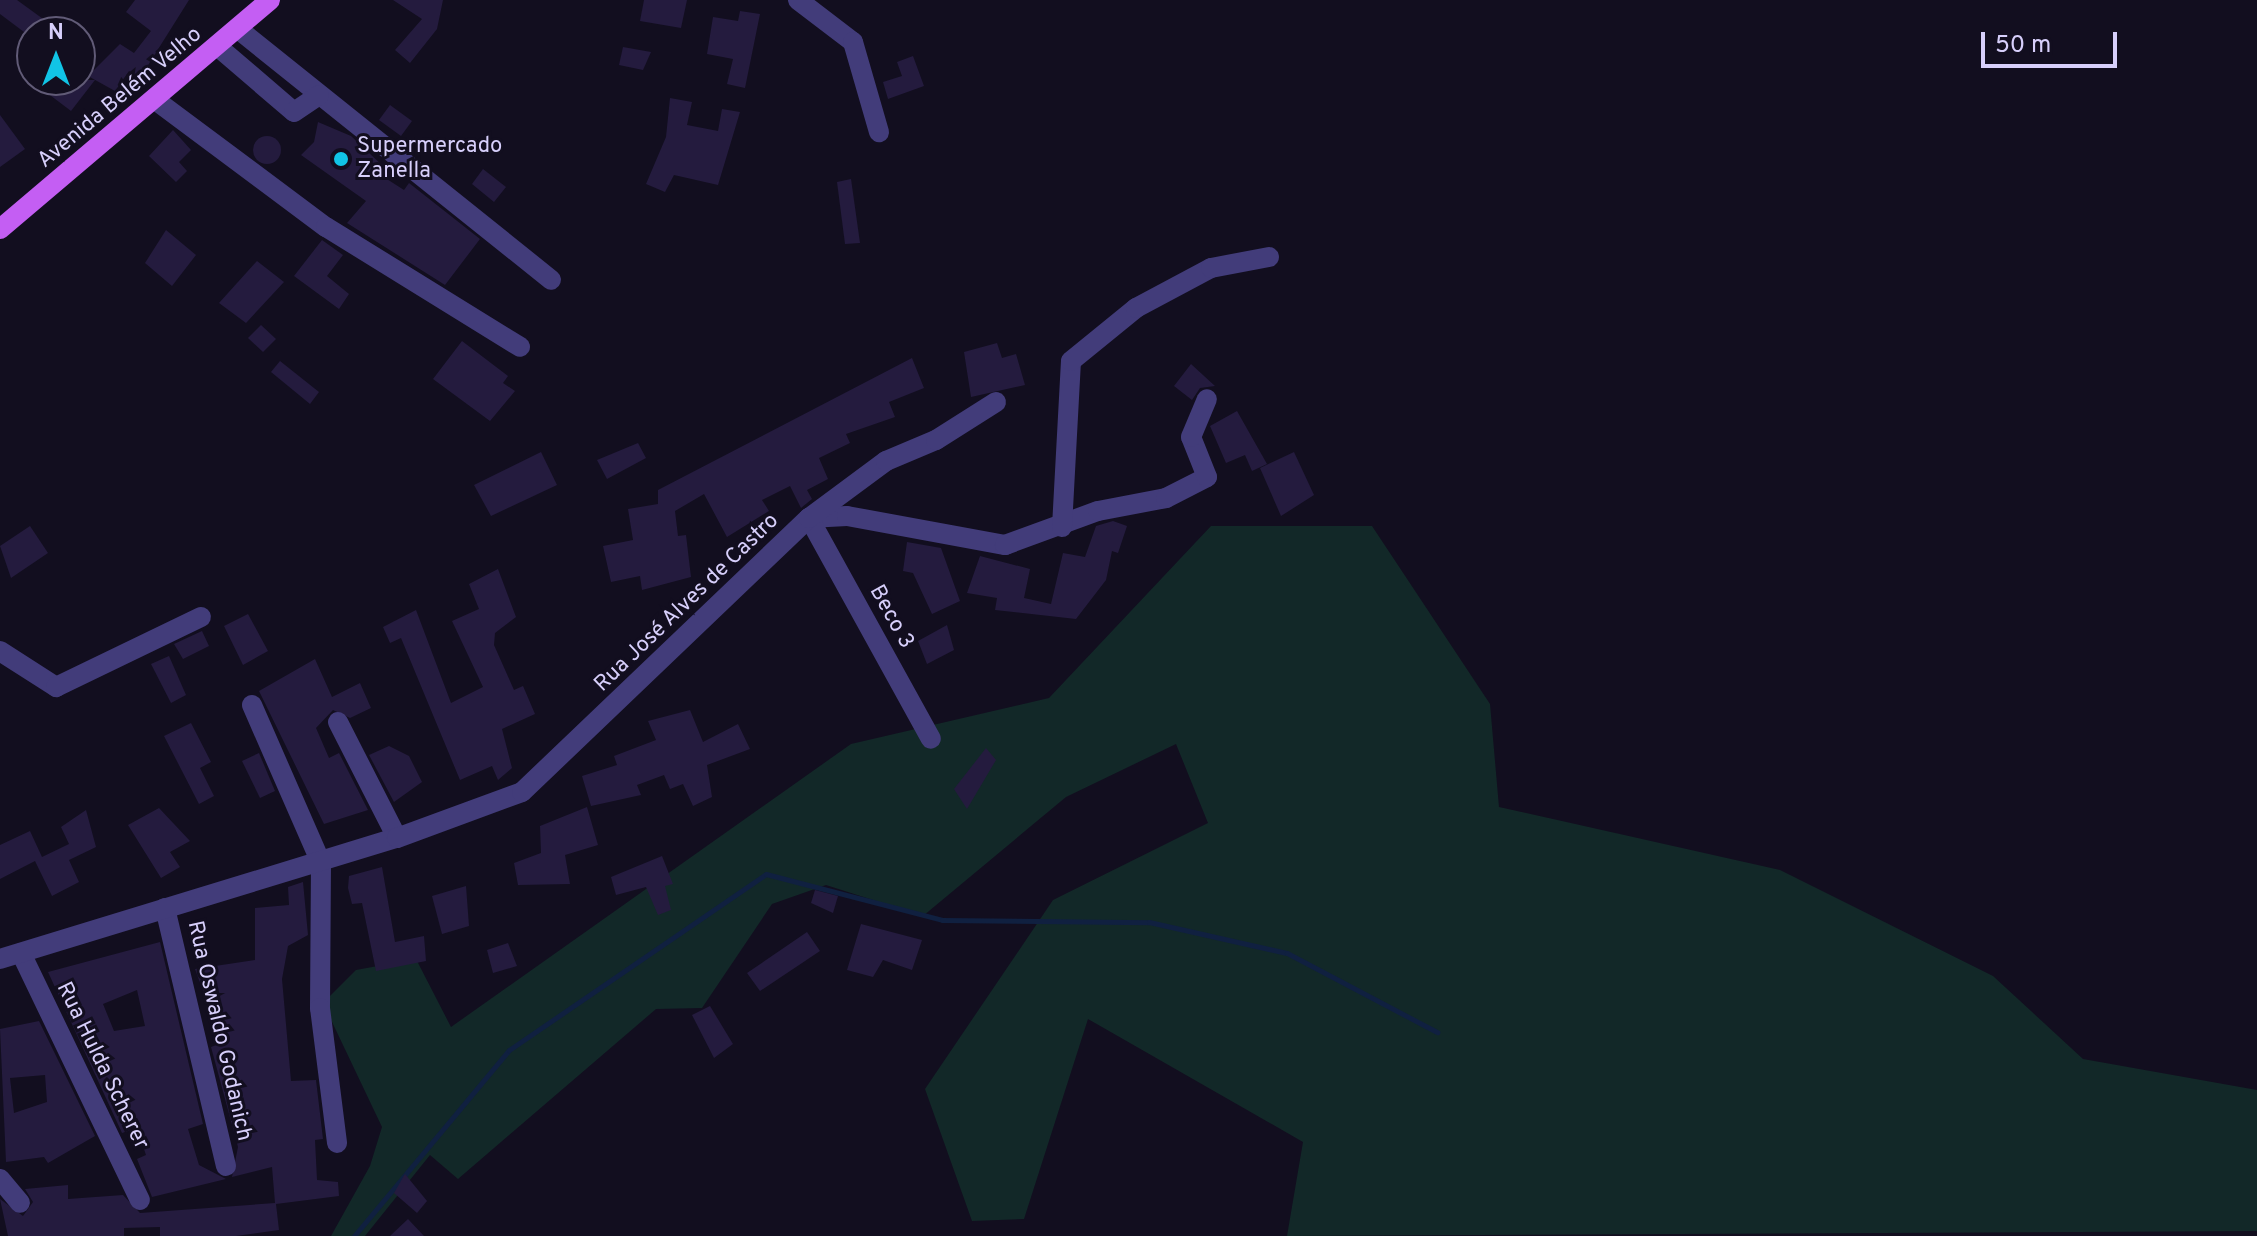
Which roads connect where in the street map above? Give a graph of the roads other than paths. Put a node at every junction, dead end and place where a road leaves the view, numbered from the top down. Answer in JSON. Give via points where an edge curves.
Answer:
{"nodes":[{"id":1,"x":270,"y":0,"type":"edge"},
{"id":2,"x":798,"y":0,"type":"edge"},
{"id":3,"x":238,"y":29,"type":"junction"},
{"id":4,"x":217,"y":46,"type":"junction"},
{"id":5,"x":319,"y":95,"type":"junction"},
{"id":6,"x":158,"y":102,"type":"junction"},
{"id":7,"x":879,"y":132,"type":"dead end"},
{"id":8,"x":0,"y":229,"type":"edge"},
{"id":9,"x":1269,"y":257,"type":"dead end"},
{"id":10,"x":551,"y":280,"type":"dead end"},
{"id":11,"x":520,"y":347,"type":"dead end"},
{"id":12,"x":1207,"y":399,"type":"dead end"},
{"id":13,"x":996,"y":402,"type":"dead end"},
{"id":14,"x":809,"y":518,"type":"junction"},
{"id":15,"x":1062,"y":527,"type":"junction"},
{"id":16,"x":201,"y":617,"type":"dead end"},
{"id":17,"x":0,"y":651,"type":"edge"},
{"id":18,"x":252,"y":705,"type":"dead end"},
{"id":19,"x":338,"y":722,"type":"dead end"},
{"id":20,"x":931,"y":739,"type":"dead end"},
{"id":21,"x":397,"y":838,"type":"junction"},
{"id":22,"x":321,"y":863,"type":"junction"},
{"id":23,"x":165,"y":908,"type":"junction"},
{"id":24,"x":21,"y":953,"type":"junction"},
{"id":25,"x":0,"y":959,"type":"edge"},
{"id":26,"x":337,"y":1143,"type":"dead end"},
{"id":27,"x":226,"y":1166,"type":"dead end"},
{"id":28,"x":0,"y":1179,"type":"edge"},
{"id":29,"x":140,"y":1200,"type":"dead end"},
{"id":30,"x":20,"y":1203,"type":"dead end"}],
"edges":[{"from":1,"to":3,"type":"main road","name":"Avenida Belém Velho"},
{"from":2,"to":7,"type":"street","via":[[853,42]]},
{"from":3,"to":4,"type":"main road","name":"Avenida Belém Velho"},
{"from":3,"to":5,"type":"street"},
{"from":4,"to":5,"type":"street","via":[[294,112]]},
{"from":4,"to":6,"type":"main road","name":"Avenida Belém Velho"},
{"from":5,"to":10,"type":"street"},
{"from":6,"to":8,"type":"main road","name":"Avenida Belém Velho"},
{"from":6,"to":11,"type":"street","via":[[326,227]]},
{"from":9,"to":15,"type":"street","via":[[1186,281],[1136,308],[1071,361]]},
{"from":12,"to":15,"type":"street","name":"Rua José Alves de Castro","via":[[1191,437],[1205,482]]},
{"from":13,"to":14,"type":"street","via":[[936,440],[886,461]]},
{"from":14,"to":15,"type":"street","name":"Rua José Alves de Castro","via":[[847,516],[1005,545]]},
{"from":14,"to":20,"type":"street","name":"Beco 3"},
{"from":14,"to":21,"type":"street","name":"Rua José Alves de Castro","via":[[550,771],[474,814]]},
{"from":16,"to":17,"type":"street","via":[[56,687]]},
{"from":18,"to":22,"type":"street"},
{"from":19,"to":21,"type":"street"},
{"from":21,"to":22,"type":"street","name":"Rua José Alves de Castro"},
{"from":22,"to":23,"type":"street","name":"Rua José Alves de Castro"},
{"from":22,"to":26,"type":"street","via":[[320,1008]]},
{"from":23,"to":24,"type":"street","name":"Rua José Alves de Castro"},
{"from":23,"to":27,"type":"street","name":"Rua Oswaldo Godanich"},
{"from":24,"to":25,"type":"street","name":"Rua José Alves de Castro"},
{"from":24,"to":29,"type":"street","name":"Rua Hulda Scherer"},
{"from":28,"to":30,"type":"street"}]}
